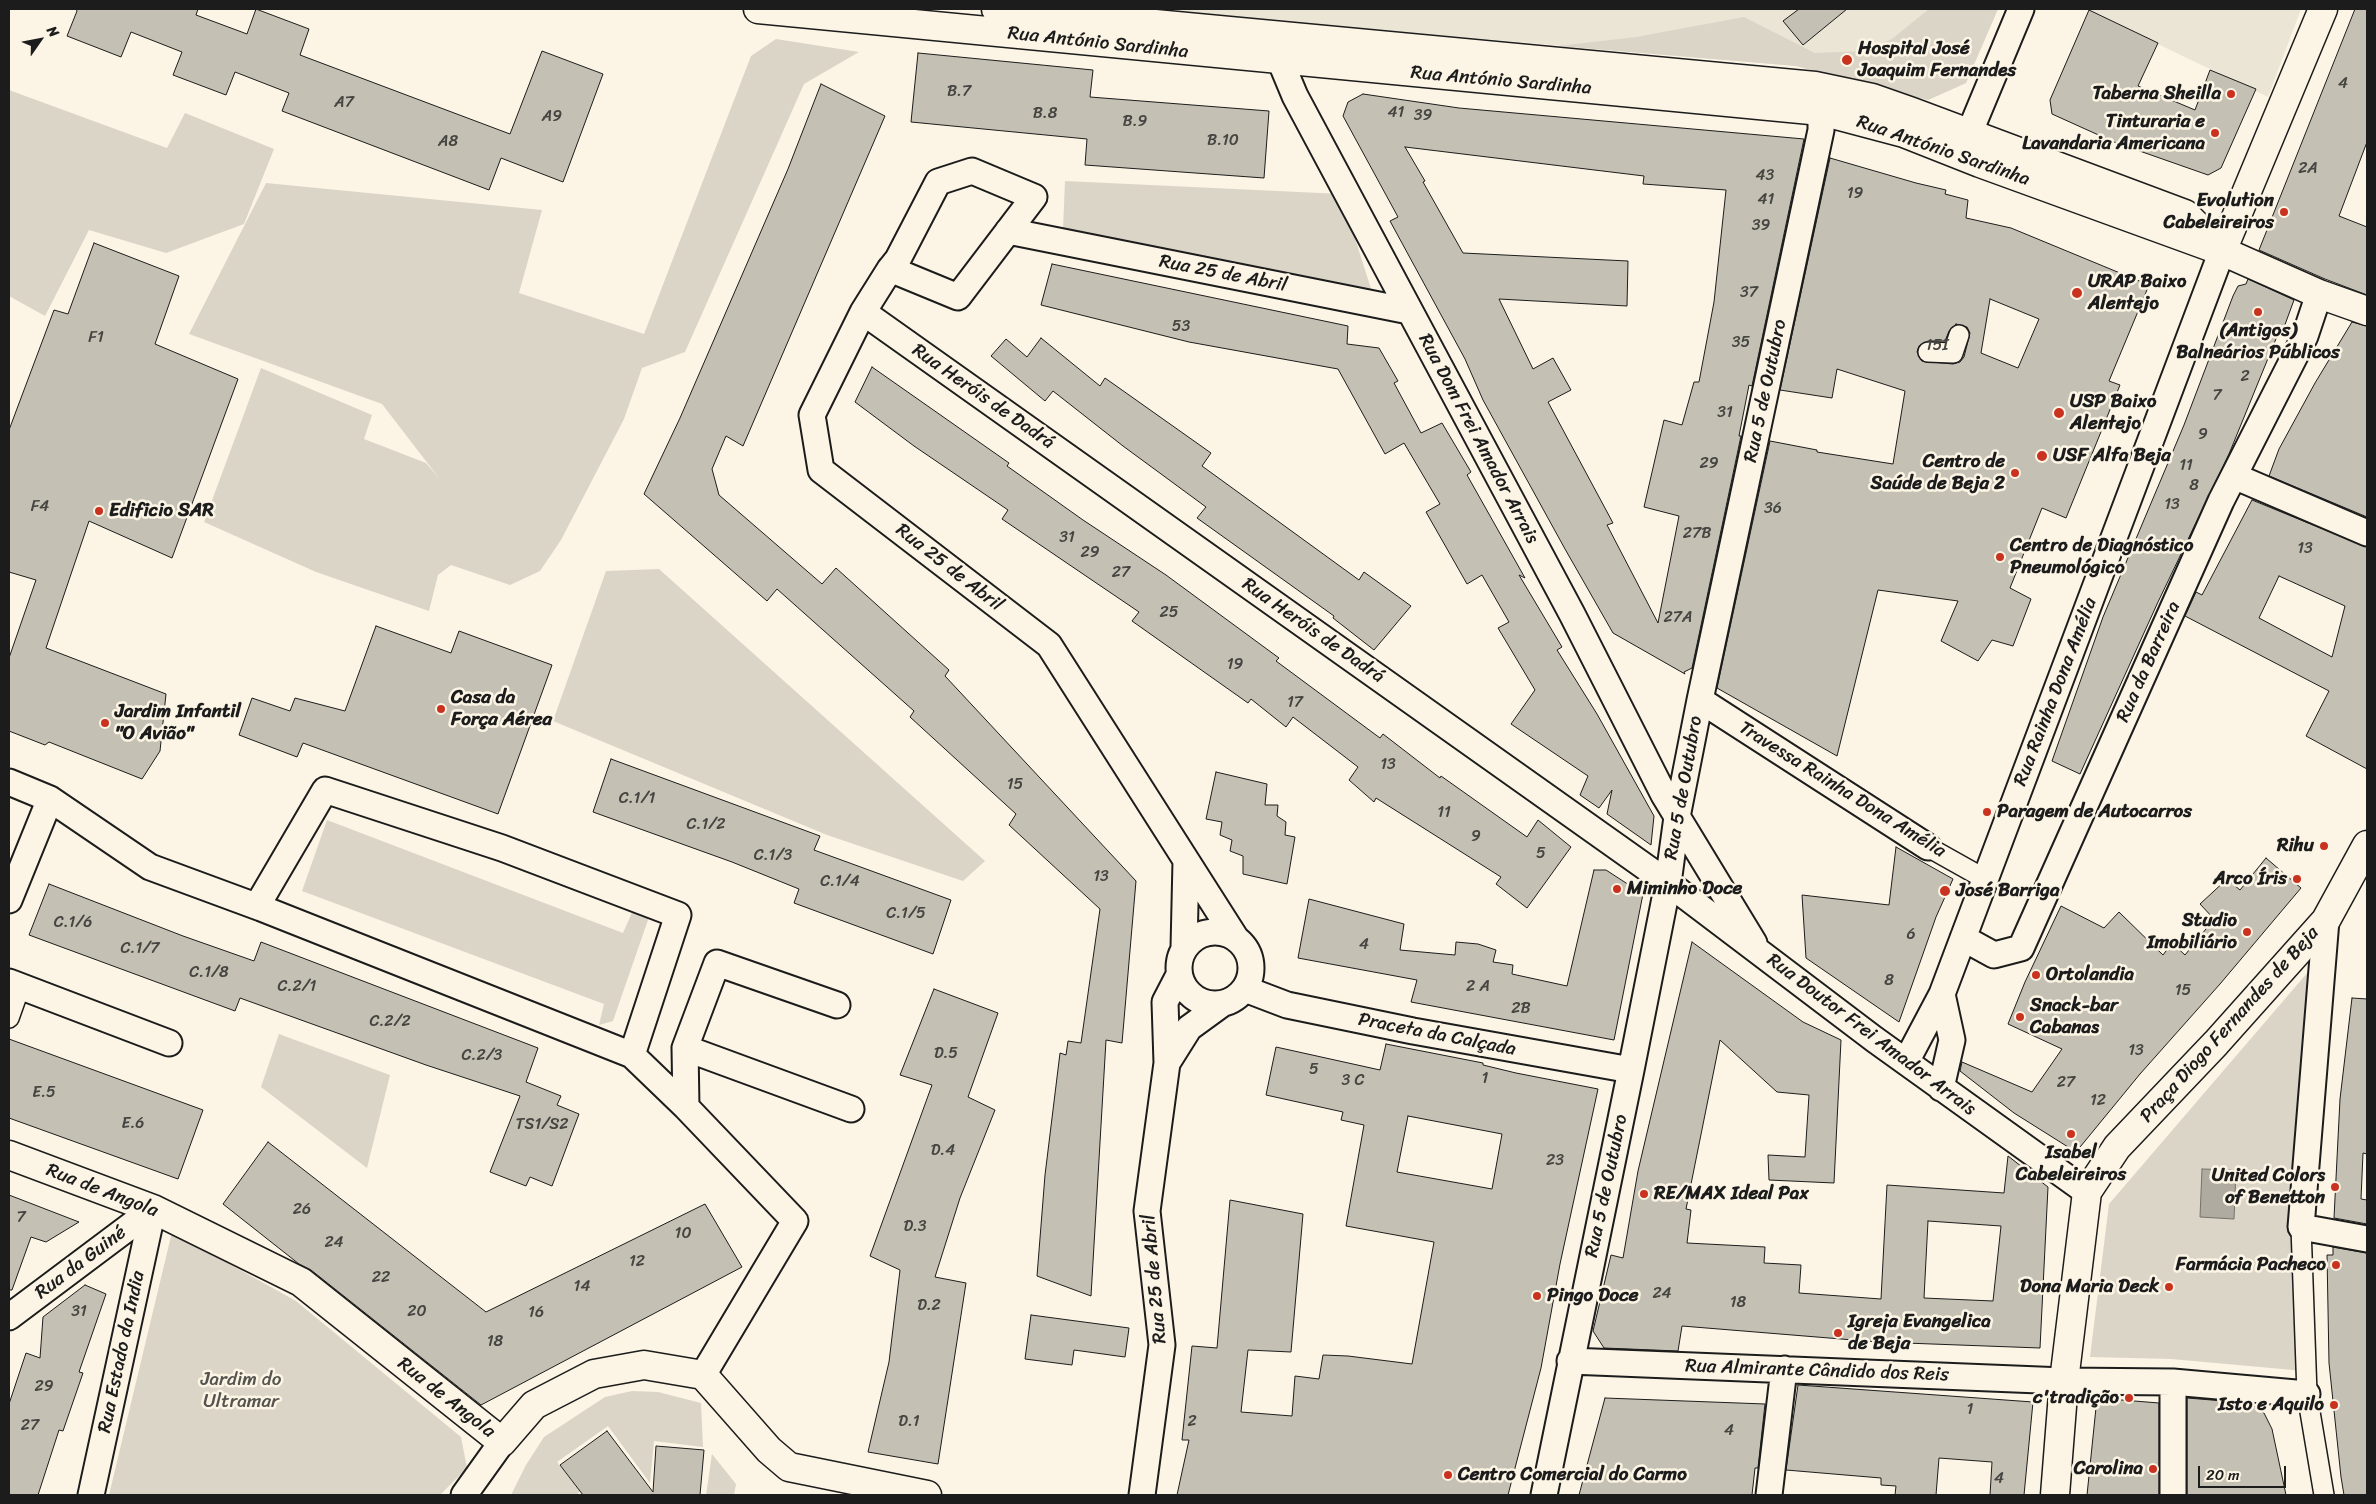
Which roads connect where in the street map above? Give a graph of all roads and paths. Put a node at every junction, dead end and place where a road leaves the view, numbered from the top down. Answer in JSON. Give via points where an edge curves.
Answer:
{"nodes":[{"id":1,"x":758,"y":9,"type":"edge"},
{"id":2,"x":996,"y":9,"type":"edge"},
{"id":3,"x":2021,"y":9,"type":"edge"},
{"id":4,"x":2324,"y":9,"type":"edge"},
{"id":5,"x":912,"y":17,"type":"edge"},
{"id":6,"x":1280,"y":60,"type":"junction"},
{"id":7,"x":1821,"y":111,"type":"junction"},
{"id":8,"x":1964,"y":144,"type":"junction"},
{"id":9,"x":1008,"y":231,"type":"junction"},
{"id":10,"x":2222,"y":250,"type":"junction"},
{"id":11,"x":890,"y":269,"type":"junction"},
{"id":12,"x":2319,"y":294,"type":"junction"},
{"id":13,"x":1409,"y":310,"type":"junction"},
{"id":14,"x":863,"y":312,"type":"junction"},
{"id":15,"x":2367,"y":312,"type":"edge"},
{"id":16,"x":1959,"y":335,"type":"dead end"},
{"id":17,"x":1928,"y":352,"type":"dead end"},
{"id":18,"x":2234,"y":476,"type":"junction"},
{"id":19,"x":2367,"y":533,"type":"edge"},
{"id":20,"x":1700,"y":700,"type":"junction"},
{"id":21,"x":9,"y":782,"type":"edge"},
{"id":22,"x":50,"y":799,"type":"junction"},
{"id":23,"x":1677,"y":817,"type":"junction"},
{"id":24,"x":2367,"y":845,"type":"edge"},
{"id":25,"x":1928,"y":847,"type":"joint"},
{"id":26,"x":1186,"y":861,"type":"junction"},
{"id":27,"x":1985,"y":879,"type":"junction"},
{"id":28,"x":1668,"y":883,"type":"junction"},
{"id":29,"x":9,"y":900,"type":"edge"},
{"id":30,"x":257,"y":906,"type":"junction"},
{"id":31,"x":2326,"y":920,"type":"junction"},
{"id":32,"x":1235,"y":937,"type":"junction"},
{"id":33,"x":1963,"y":938,"type":"junction"},
{"id":34,"x":1184,"y":947,"type":"junction"},
{"id":35,"x":1761,"y":954,"type":"junction"},
{"id":36,"x":1178,"y":975,"type":"junction"},
{"id":37,"x":15,"y":985,"type":"edge"},
{"id":38,"x":1245,"y":988,"type":"junction"},
{"id":39,"x":1942,"y":994,"type":"junction"},
{"id":40,"x":1222,"y":1004,"type":"junction"},
{"id":41,"x":837,"y":1005,"type":"dead end"},
{"id":42,"x":9,"y":1018,"type":"edge"},
{"id":43,"x":169,"y":1043,"type":"dead end"},
{"id":44,"x":684,"y":1048,"type":"junction"},
{"id":45,"x":632,"y":1055,"type":"junction"},
{"id":46,"x":1906,"y":1062,"type":"junction"},
{"id":47,"x":1167,"y":1063,"type":"junction"},
{"id":48,"x":1631,"y":1070,"type":"junction"},
{"id":49,"x":1941,"y":1088,"type":"junction"},
{"id":50,"x":686,"y":1107,"type":"junction"},
{"id":51,"x":851,"y":1108,"type":"dead end"},
{"id":52,"x":9,"y":1155,"type":"edge"},
{"id":53,"x":2086,"y":1192,"type":"junction"},
{"id":54,"x":153,"y":1209,"type":"junction"},
{"id":55,"x":2301,"y":1227,"type":"junction"},
{"id":56,"x":2367,"y":1238,"type":"edge"},
{"id":57,"x":9,"y":1317,"type":"edge"},
{"id":58,"x":1570,"y":1361,"type":"junction"},
{"id":59,"x":1784,"y":1369,"type":"junction"},
{"id":60,"x":703,"y":1375,"type":"junction"},
{"id":61,"x":2064,"y":1381,"type":"junction"},
{"id":62,"x":2173,"y":1382,"type":"junction"},
{"id":63,"x":2307,"y":1394,"type":"junction"},
{"id":64,"x":502,"y":1442,"type":"junction"},
{"id":65,"x":90,"y":1495,"type":"edge"},
{"id":66,"x":464,"y":1495,"type":"edge"},
{"id":67,"x":927,"y":1495,"type":"edge"},
{"id":68,"x":1142,"y":1495,"type":"edge"},
{"id":69,"x":1544,"y":1495,"type":"edge"},
{"id":70,"x":1769,"y":1495,"type":"edge"},
{"id":71,"x":2055,"y":1495,"type":"edge"},
{"id":72,"x":2173,"y":1495,"type":"edge"},
{"id":73,"x":2324,"y":1495,"type":"edge"}],
"edges":[{"from":1,"to":5,"type":"main road","name":"Rua António Sardinha"},
{"from":2,"to":8,"type":"main road","name":"Rua António Sardinha","via":[[1815,86],[1872,98]]},
{"from":3,"to":8,"type":"street"},
{"from":4,"to":10,"type":"main road"},
{"from":5,"to":6,"type":"main road","name":"Rua António Sardinha"},
{"from":6,"to":7,"type":"main road","name":"Rua António Sardinha"},
{"from":6,"to":13,"type":"street","name":"Rua Dom Frei Amador Arrais","via":[[1295,96]]},
{"from":7,"to":8,"type":"main road","name":"Rua António Sardinha","via":[[1904,133]]},
{"from":7,"to":20,"type":"street","name":"Rua 5 de Outubro","via":[[1819,139]]},
{"from":8,"to":10,"type":"main road","name":"Rua António Sardinha","via":[[2184,214]]},
{"from":9,"to":11,"type":"street","name":"Rua 25 de Abril","via":[[958,296]]},
{"from":9,"to":11,"type":"street","name":"Rua 25 de Abril","via":[[1034,197],[972,171],[938,182]]},
{"from":9,"to":13,"type":"street","name":"Rua 25 de Abril"},
{"from":10,"to":12,"type":"main road","name":"Rua António Sardinha"},
{"from":10,"to":27,"type":"street","name":"Rua Rainha Dona Amélia"},
{"from":11,"to":14,"type":"street","name":"Rua 25 de Abril"},
{"from":12,"to":15,"type":"main road","name":"Rua António Sardinha"},
{"from":12,"to":18,"type":"street","name":"Rua da Barreira","via":[[2304,336]]},
{"from":13,"to":23,"type":"street","name":"Rua Dom Frei Amador Arrais","via":[[1568,605]]},
{"from":14,"to":26,"type":"street","name":"Rua 25 de Abril","via":[[812,414],[821,470],[1049,646]]},
{"from":14,"to":28,"type":"street","name":"Rua Heróis de Dadrá"},
{"from":16,"to":17,"type":"street","via":[[1953,353]]},
{"from":18,"to":19,"type":"street"},
{"from":18,"to":33,"type":"street","name":"Rua da Barreira","via":[[2021,948],[1994,956]]},
{"from":20,"to":23,"type":"street","name":"Rua 5 de Outubro"},
{"from":20,"to":25,"type":"street","name":"Travessa Rainha Dona Amélia"},
{"from":21,"to":22,"type":"street"},
{"from":22,"to":29,"type":"street"},
{"from":22,"to":30,"type":"street","via":[[150,867]]},
{"from":23,"to":28,"type":"street","name":"Rua 5 de Outubro"},
{"from":23,"to":35,"type":"street","name":"Rua Doutor Frei Amador Arrais"},
{"from":24,"to":31,"type":"main road"},
{"from":25,"to":27,"type":"street","name":"Travessa Rainha Dona Amélia"},
{"from":26,"to":32,"type":"street","name":"Rua 25 de Abril"},
{"from":26,"to":34,"type":"street"},
{"from":27,"to":33,"type":"street","name":"Rua Rainha Dona Amélia"},
{"from":28,"to":35,"type":"street","name":"Rua Heróis de Dadrá"},
{"from":28,"to":48,"type":"street","name":"Rua 5 de Outubro"},
{"from":30,"to":45,"type":"street"},
{"from":30,"to":45,"type":"street","via":[[326,790],[502,848],[678,915]]},
{"from":31,"to":53,"type":"main road","name":"Praça Diogo Fernandes de Beja","via":[[2118,1148]]},
{"from":31,"to":55,"type":"street","name":"Praça Diogo Fernandes de Beja"},
{"from":32,"to":34,"type":"street","via":[[1222,932],[1208,932],[1194,937]]},
{"from":32,"to":38,"type":"street","via":[[1246,947],[1251,961],[1251,975]]},
{"from":33,"to":39,"type":"street","name":"Rua Rainha Dona Amélia"},
{"from":34,"to":36,"type":"street"},
{"from":35,"to":46,"type":"street","name":"Rua Doutor Frei Amador Arrais"},
{"from":36,"to":40,"type":"street","via":[[1194,998],[1208,1004]]},
{"from":36,"to":47,"type":"street","name":"Rua 25 de Abril","via":[[1165,1002]]},
{"from":37,"to":42,"type":"street"},
{"from":37,"to":43,"type":"street"},
{"from":38,"to":40,"type":"street","via":[[1235,999]]},
{"from":38,"to":48,"type":"street","name":"Praceta da Calçada","via":[[1287,1006],[1413,1032]]},
{"from":39,"to":46,"type":"street","name":"Rua Rainha Dona Amélia"},
{"from":39,"to":49,"type":"street","via":[[1952,1040]]},
{"from":40,"to":47,"type":"street","name":"Rua 25 de Abril","via":[[1189,1028]]},
{"from":41,"to":44,"type":"street","via":[[717,963]]},
{"from":44,"to":50,"type":"street"},
{"from":44,"to":51,"type":"street"},
{"from":45,"to":50,"type":"street"},
{"from":46,"to":49,"type":"street","name":"Rua Doutor Frei Amador Arrais"},
{"from":47,"to":68,"type":"street","name":"Rua 25 de Abril","via":[[1148,1210],[1162,1345]]},
{"from":48,"to":58,"type":"street","name":"Rua 5 de Outubro"},
{"from":49,"to":53,"type":"street","name":"Rua Doutor Frei Amador Arrais"},
{"from":50,"to":60,"type":"street","via":[[794,1221]]},
{"from":52,"to":54,"type":"main road","name":"Rua de Angola"},
{"from":53,"to":61,"type":"main road","name":"Praça Diogo Fernandes de Beja"},
{"from":54,"to":57,"type":"street","name":"Rua da Guiné"},
{"from":54,"to":64,"type":"main road","name":"Rua de Angola","via":[[301,1282]]},
{"from":54,"to":65,"type":"street","name":"Rua Estado da India"},
{"from":55,"to":56,"type":"street"},
{"from":55,"to":63,"type":"street","name":"Praça Diogo Fernandes de Beja"},
{"from":58,"to":59,"type":"street","name":"Rua Almirante Cândido dos Reis"},
{"from":58,"to":69,"type":"street","name":"Rua 5 de Outubro"},
{"from":59,"to":61,"type":"street","name":"Rua Almirante Cândido dos Reis"},
{"from":59,"to":70,"type":"street"},
{"from":60,"to":64,"type":"main road","name":"Rua de Angola","via":[[644,1365],[594,1374],[534,1405]]},
{"from":60,"to":67,"type":"main road","via":[[769,1450],[789,1467]]},
{"from":61,"to":62,"type":"street"},
{"from":61,"to":71,"type":"main road","name":"Praça Diogo Fernandes de Beja"},
{"from":62,"to":63,"type":"street"},
{"from":62,"to":72,"type":"street"},
{"from":63,"to":73,"type":"street","name":"Praça Diogo Fernandes de Beja"},
{"from":64,"to":66,"type":"street"}]}
